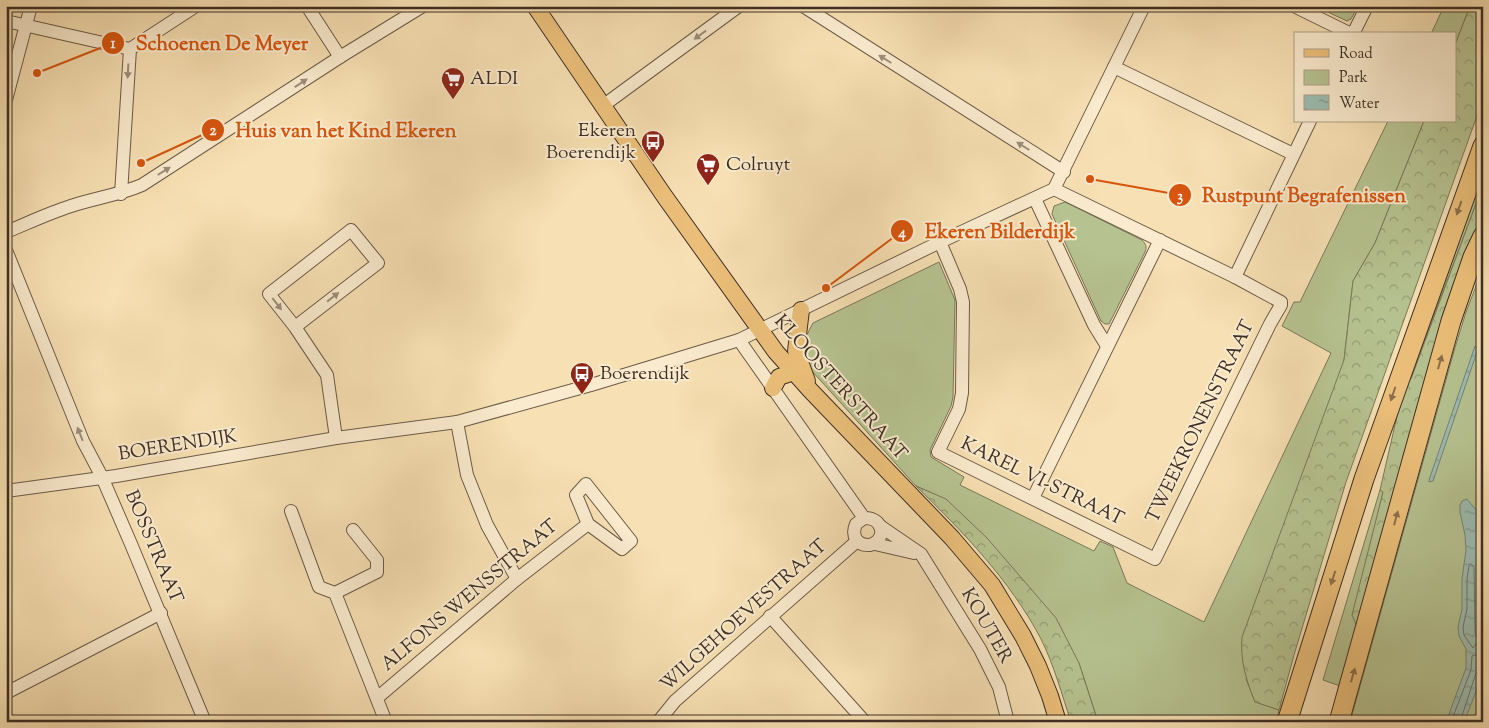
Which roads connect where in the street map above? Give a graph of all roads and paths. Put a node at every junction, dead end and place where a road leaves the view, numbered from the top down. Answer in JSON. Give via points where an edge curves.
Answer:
{"nodes":[{"id":1,"x":31,"y":6,"type":"edge"},
{"id":2,"x":196,"y":6,"type":"edge"},
{"id":3,"x":307,"y":6,"type":"edge"},
{"id":4,"x":423,"y":6,"type":"edge"},
{"id":5,"x":535,"y":6,"type":"edge"},
{"id":6,"x":739,"y":6,"type":"edge"},
{"id":7,"x":803,"y":6,"type":"edge"},
{"id":8,"x":1144,"y":6,"type":"edge"},
{"id":9,"x":1295,"y":6,"type":"edge"},
{"id":10,"x":1367,"y":6,"type":"edge"},
{"id":11,"x":6,"y":21,"type":"edge"},
{"id":12,"x":26,"y":25,"type":"junction"},
{"id":13,"x":1348,"y":32,"type":"edge"},
{"id":14,"x":1353,"y":32,"type":"edge"},
{"id":15,"x":130,"y":49,"type":"junction"},
{"id":16,"x":340,"y":57,"type":"junction"},
{"id":17,"x":1114,"y":67,"type":"junction"},
{"id":18,"x":6,"y":100,"type":"edge"},
{"id":19,"x":604,"y":105,"type":"junction"},
{"id":20,"x":1309,"y":122,"type":"edge"},
{"id":21,"x":1483,"y":146,"type":"edge"},
{"id":22,"x":1293,"y":154,"type":"junction"},
{"id":23,"x":1064,"y":172,"type":"junction"},
{"id":24,"x":1054,"y":189,"type":"junction"},
{"id":25,"x":121,"y":194,"type":"junction"},
{"id":26,"x":1035,"y":199,"type":"junction"},
{"id":27,"x":6,"y":232,"type":"edge"},
{"id":28,"x":1483,"y":236,"type":"edge"},
{"id":29,"x":1160,"y":240,"type":"junction"},
{"id":30,"x":940,"y":242,"type":"junction"},
{"id":31,"x":6,"y":250,"type":"edge"},
{"id":32,"x":1235,"y":277,"type":"junction"},
{"id":33,"x":801,"y":310,"type":"junction"},
{"id":34,"x":295,"y":327,"type":"junction"},
{"id":35,"x":760,"y":330,"type":"junction"},
{"id":36,"x":739,"y":340,"type":"junction"},
{"id":37,"x":1107,"y":346,"type":"junction"},
{"id":38,"x":794,"y":372,"type":"junction"},
{"id":39,"x":773,"y":388,"type":"junction"},
{"id":40,"x":810,"y":390,"type":"junction"},
{"id":41,"x":457,"y":422,"type":"junction"},
{"id":42,"x":336,"y":438,"type":"junction"},
{"id":43,"x":102,"y":477,"type":"junction"},
{"id":44,"x":6,"y":491,"type":"edge"},
{"id":45,"x":1033,"y":498,"type":"junction"},
{"id":46,"x":291,"y":511,"type":"dead end"},
{"id":47,"x":864,"y":518,"type":"junction"},
{"id":48,"x":588,"y":524,"type":"junction"},
{"id":49,"x":880,"y":526,"type":"junction"},
{"id":50,"x":353,"y":530,"type":"dead end"},
{"id":51,"x":857,"y":541,"type":"junction"},
{"id":52,"x":875,"y":544,"type":"junction"},
{"id":53,"x":921,"y":554,"type":"junction"},
{"id":54,"x":1155,"y":559,"type":"joint"},
{"id":55,"x":517,"y":579,"type":"junction"},
{"id":56,"x":335,"y":593,"type":"junction"},
{"id":57,"x":161,"y":613,"type":"junction"},
{"id":58,"x":770,"y":616,"type":"junction"},
{"id":59,"x":6,"y":693,"type":"edge"},
{"id":60,"x":377,"y":698,"type":"junction"},
{"id":61,"x":205,"y":722,"type":"edge"},
{"id":62,"x":386,"y":722,"type":"edge"},
{"id":63,"x":658,"y":722,"type":"edge"},
{"id":64,"x":865,"y":722,"type":"edge"},
{"id":65,"x":1008,"y":722,"type":"edge"},
{"id":66,"x":1058,"y":722,"type":"edge"},
{"id":67,"x":1287,"y":722,"type":"edge"},
{"id":68,"x":1339,"y":722,"type":"edge"}],
"edges":[{"from":1,"to":12,"type":"street"},
{"from":2,"to":15,"type":"street"},
{"from":3,"to":16,"type":"street"},
{"from":4,"to":16,"type":"street"},
{"from":5,"to":19,"type":"main road","name":"KLOOSTERSTRAAT"},
{"from":6,"to":19,"type":"street","one_way":true},
{"from":23,"to":7,"type":"street","one_way":true},
{"from":8,"to":17,"type":"street"},
{"from":9,"to":13,"type":"street"},
{"from":10,"to":14,"type":"street"},
{"from":11,"to":12,"type":"street"},
{"from":12,"to":15,"type":"street"},
{"from":12,"to":18,"type":"street"},
{"from":15,"to":25,"type":"street","one_way":true},
{"from":25,"to":16,"type":"street","one_way":true,"via":[[142,185]]},
{"from":17,"to":22,"type":"street"},
{"from":17,"to":23,"type":"street"},
{"from":19,"to":35,"type":"main road","name":"KLOOSTERSTRAAT"},
{"from":20,"to":22,"type":"street"},
{"from":21,"to":67,"type":"highway","one_way":true,"via":[[1367,470]]},
{"from":22,"to":32,"type":"street"},
{"from":23,"to":24,"type":"street"},
{"from":24,"to":26,"type":"street","name":"BOERENDIJK"},
{"from":24,"to":29,"type":"street"},
{"from":25,"to":27,"type":"street","via":[[69,207]]},
{"from":26,"to":30,"type":"street","name":"BOERENDIJK"},
{"from":26,"to":37,"type":"street"},
{"from":68,"to":28,"type":"highway","one_way":true,"via":[[1451,320]]},
{"from":29,"to":32,"type":"street"},
{"from":29,"to":37,"type":"street"},
{"from":30,"to":33,"type":"street","name":"BOERENDIJK"},
{"from":30,"to":45,"type":"street","name":"KAREL VI-STRAAT","via":[[963,302],[962,393],[959,409],[938,452]]},
{"from":43,"to":31,"type":"street","name":"BOSSTRAAT","one_way":true,"via":[[83,441]]},
{"from":32,"to":54,"type":"street","name":"TWEEKRONENSTRAAT","via":[[1281,302],[1281,305]]},
{"from":33,"to":35,"type":"street","name":"BOERENDIJK"},
{"from":33,"to":40,"type":"main road","via":[[796,351]]},
{"from":34,"to":34,"type":"street","one_way":true,"via":[[378,263],[351,230],[269,294]]},
{"from":34,"to":42,"type":"street","via":[[327,375]]},
{"from":35,"to":36,"type":"street","name":"BOERENDIJK"},
{"from":35,"to":38,"type":"main road","name":"KLOOSTERSTRAAT"},
{"from":36,"to":39,"type":"street"},
{"from":36,"to":41,"type":"street","name":"BOERENDIJK"},
{"from":37,"to":45,"type":"street"},
{"from":38,"to":39,"type":"main road","via":[[779,377]]},
{"from":38,"to":40,"type":"main road","name":"KLOOSTERSTRAAT"},
{"from":39,"to":47,"type":"street"},
{"from":40,"to":66,"type":"main road","name":"KLOOSTERSTRAAT","via":[[952,538],[992,585],[1024,636]]},
{"from":41,"to":42,"type":"street","name":"BOERENDIJK"},
{"from":41,"to":55,"type":"street","via":[[467,475],[487,525]]},
{"from":42,"to":43,"type":"street","name":"BOERENDIJK"},
{"from":43,"to":44,"type":"street","name":"BOERENDIJK"},
{"from":43,"to":57,"type":"street","name":"BOSSTRAAT"},
{"from":45,"to":54,"type":"street","name":"KAREL VI-STRAAT"},
{"from":46,"to":56,"type":"street","via":[[319,587]]},
{"from":47,"to":49,"type":"street","via":[[874,519]]},
{"from":47,"to":51,"type":"street","name":"WILGEHOEVESTRAAT","via":[[854,528]]},
{"from":48,"to":48,"type":"street","name":"ALFONS WENSSTRAAT","via":[[622,549],[631,541],[586,484],[576,495]]},
{"from":48,"to":55,"type":"street","name":"ALFONS WENSSTRAAT"},
{"from":49,"to":52,"type":"street","via":[[881,536]]},
{"from":49,"to":53,"type":"street","name":"KOUTER"},
{"from":50,"to":56,"type":"street","via":[[377,560],[377,572]]},
{"from":51,"to":52,"type":"street","name":"WILGEHOEVESTRAAT","via":[[865,546]]},
{"from":51,"to":58,"type":"street","name":"WILGEHOEVESTRAAT"},
{"from":52,"to":53,"type":"street"},
{"from":53,"to":65,"type":"street","name":"KOUTER","via":[[980,649],[999,688]]},
{"from":55,"to":60,"type":"street","name":"ALFONS WENSSTRAAT"},
{"from":56,"to":60,"type":"street"},
{"from":57,"to":59,"type":"street"},
{"from":57,"to":61,"type":"street","name":"BOSSTRAAT"},
{"from":58,"to":63,"type":"street","name":"WILGEHOEVESTRAAT","via":[[676,701]]},
{"from":58,"to":64,"type":"street"},
{"from":60,"to":62,"type":"street"}]}
